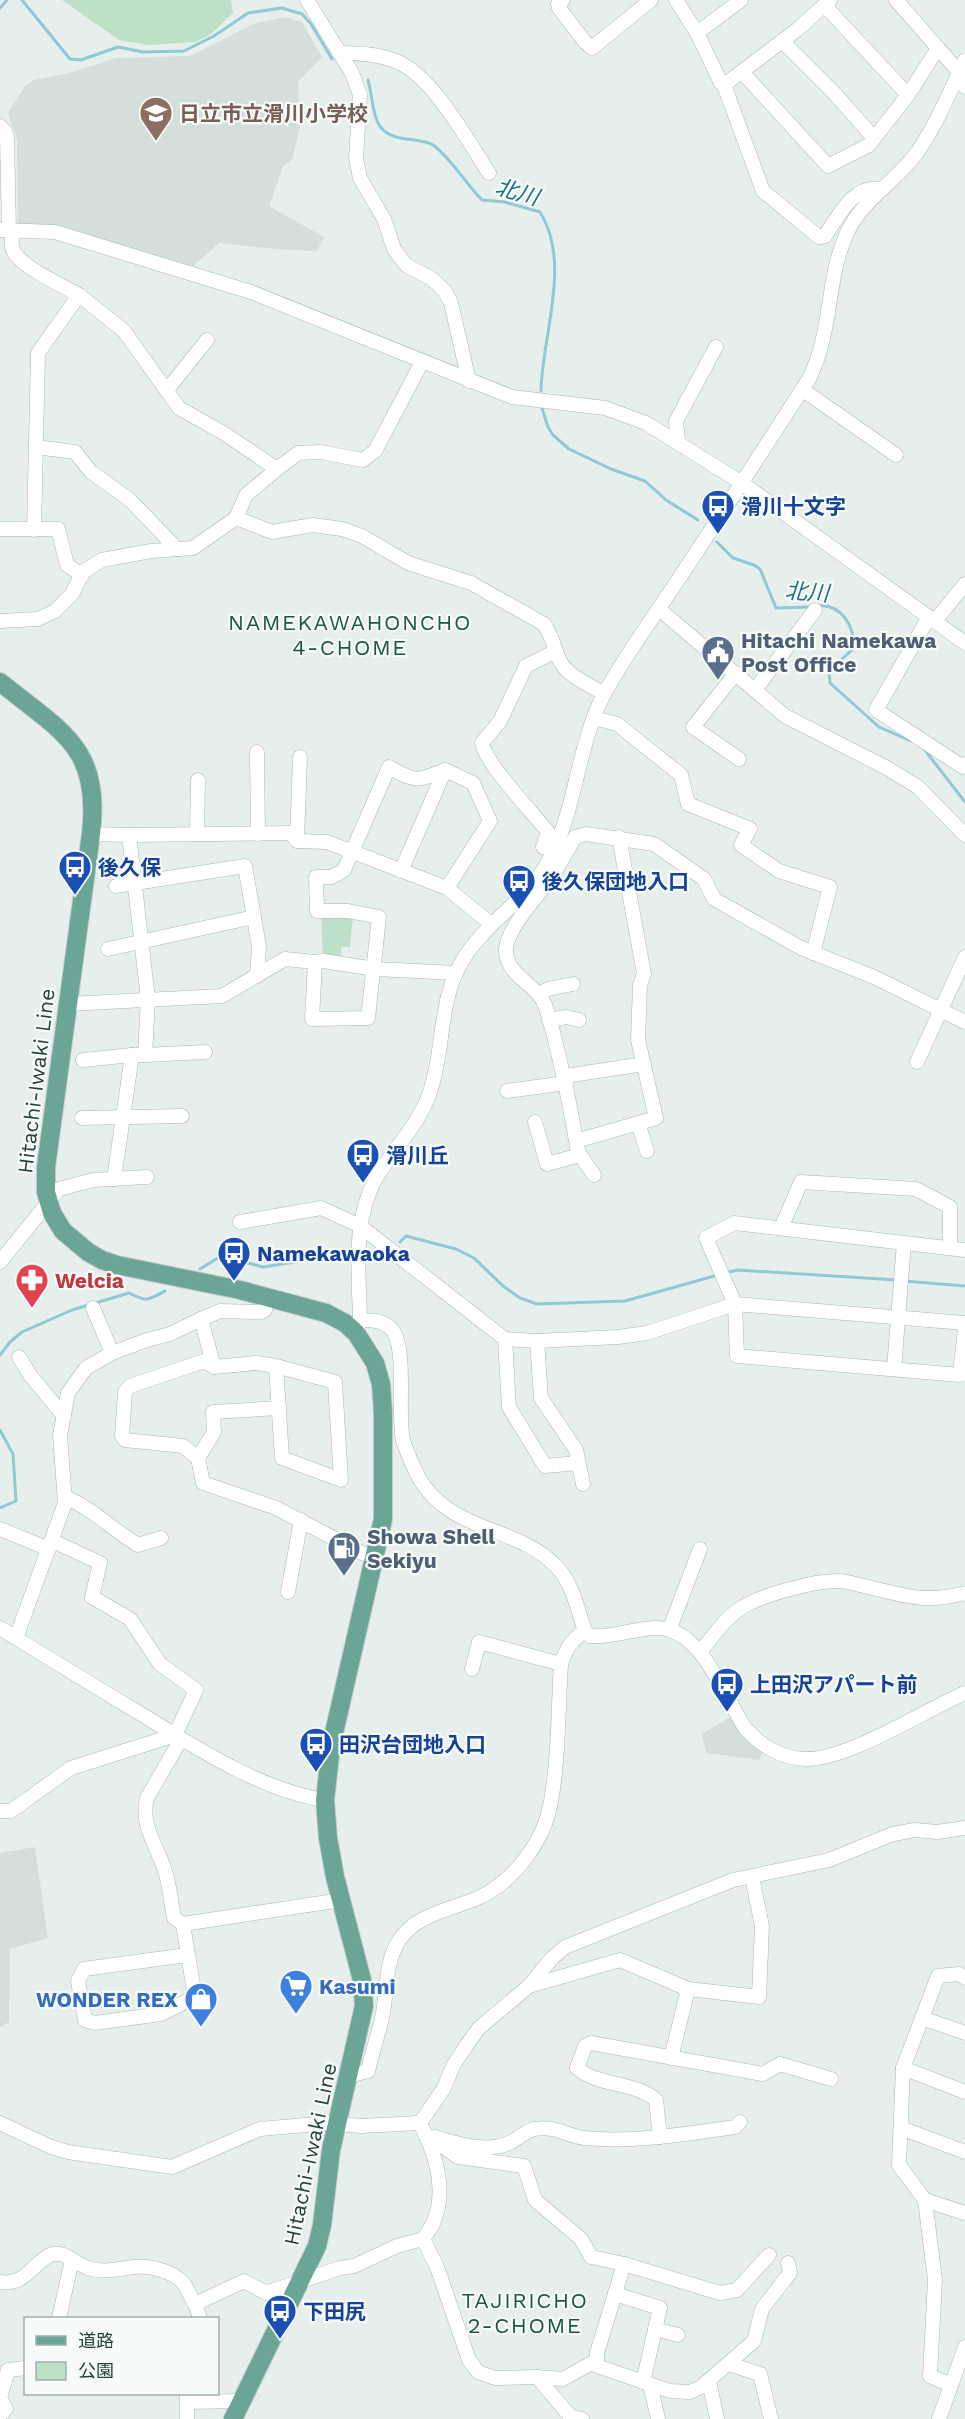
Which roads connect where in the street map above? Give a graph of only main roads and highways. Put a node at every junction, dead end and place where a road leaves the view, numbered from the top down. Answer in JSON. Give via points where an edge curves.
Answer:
{"nodes":[{"id":1,"x":0,"y":681,"type":"edge"},
{"id":2,"x":233,"y":2419,"type":"edge"}],
"edges":[{"from":1,"to":2,"type":"main road","name":"Hitachi-Iwaki Line","via":[[69,739],[88,769],[94,796],[46,1167],[48,1203],[63,1231],[102,1260],[268,1297],[358,1326],[375,1363],[383,1398],[384,1509],[331,1746],[325,1800],[328,1838],[364,1993],[361,2021],[331,2150],[317,2246]]}]}
